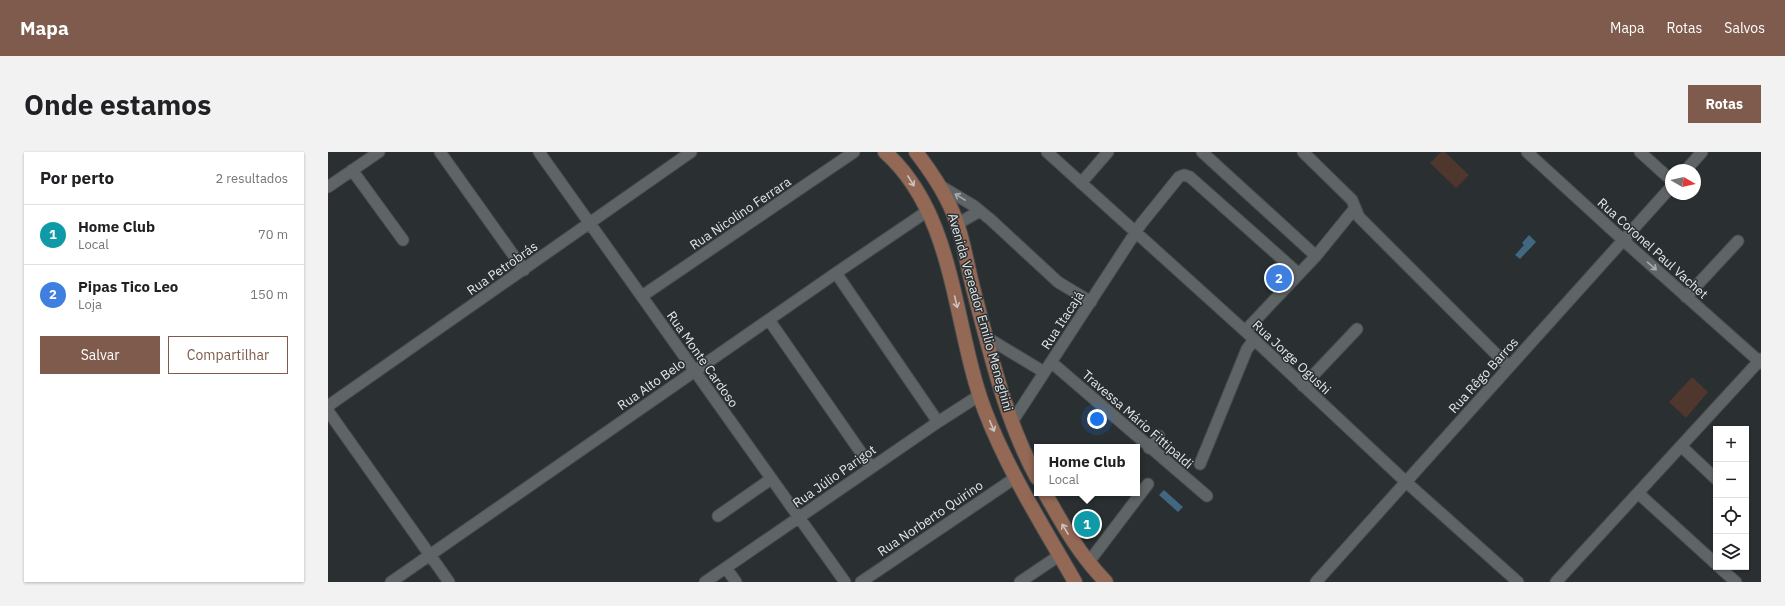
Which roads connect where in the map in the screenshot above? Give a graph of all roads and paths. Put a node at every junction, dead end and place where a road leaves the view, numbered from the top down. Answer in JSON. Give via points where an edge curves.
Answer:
{"nodes":[{"id":1,"x":379,"y":152,"type":"edge"},
{"id":2,"x":440,"y":152,"type":"edge"},
{"id":3,"x":539,"y":152,"type":"edge"},
{"id":4,"x":691,"y":152,"type":"edge"},
{"id":5,"x":854,"y":152,"type":"edge"},
{"id":6,"x":885,"y":152,"type":"edge"},
{"id":7,"x":916,"y":152,"type":"edge"},
{"id":8,"x":1047,"y":152,"type":"edge"},
{"id":9,"x":1108,"y":152,"type":"edge"},
{"id":10,"x":1202,"y":152,"type":"edge"},
{"id":11,"x":1303,"y":152,"type":"edge"},
{"id":12,"x":1528,"y":152,"type":"edge"},
{"id":13,"x":1640,"y":152,"type":"edge"},
{"id":14,"x":1702,"y":152,"type":"edge"},
{"id":15,"x":1691,"y":164,"type":"edge"},
{"id":16,"x":352,"y":170,"type":"junction"},
{"id":17,"x":1665,"y":175,"type":"edge"},
{"id":18,"x":1081,"y":183,"type":"junction"},
{"id":19,"x":939,"y":185,"type":"junction"},
{"id":20,"x":328,"y":187,"type":"edge"},
{"id":21,"x":1665,"y":194,"type":"edge"},
{"id":22,"x":1355,"y":208,"type":"junction"},
{"id":23,"x":929,"y":210,"type":"junction"},
{"id":24,"x":980,"y":211,"type":"junction"},
{"id":25,"x":589,"y":223,"type":"junction"},
{"id":26,"x":957,"y":224,"type":"junction"},
{"id":27,"x":1136,"y":233,"type":"junction"},
{"id":28,"x":403,"y":240,"type":"dead end"},
{"id":29,"x":1623,"y":240,"type":"junction"},
{"id":30,"x":1738,"y":240,"type":"dead end"},
{"id":31,"x":1316,"y":256,"type":"junction"},
{"id":32,"x":524,"y":270,"type":"junction"},
{"id":33,"x":836,"y":273,"type":"junction"},
{"id":34,"x":1299,"y":274,"type":"junction"},
{"id":35,"x":642,"y":296,"type":"junction"},
{"id":36,"x":1686,"y":297,"type":"junction"},
{"id":37,"x":1090,"y":302,"type":"junction"},
{"id":38,"x":769,"y":320,"type":"junction"},
{"id":39,"x":1357,"y":328,"type":"dead end"},
{"id":40,"x":1245,"y":332,"type":"junction"},
{"id":41,"x":986,"y":337,"type":"junction"},
{"id":42,"x":1254,"y":340,"type":"junction"},
{"id":43,"x":1760,"y":361,"type":"edge"},
{"id":44,"x":1051,"y":362,"type":"junction"},
{"id":45,"x":1509,"y":367,"type":"junction"},
{"id":46,"x":695,"y":371,"type":"junction"},
{"id":47,"x":1044,"y":372,"type":"junction"},
{"id":48,"x":1303,"y":386,"type":"junction"},
{"id":49,"x":980,"y":395,"type":"junction"},
{"id":50,"x":328,"y":406,"type":"edge"},
{"id":51,"x":328,"y":411,"type":"edge"},
{"id":52,"x":938,"y":422,"type":"junction"},
{"id":53,"x":1012,"y":422,"type":"junction"},
{"id":54,"x":1159,"y":436,"type":"dead end"},
{"id":55,"x":1681,"y":446,"type":"junction"},
{"id":56,"x":1149,"y":448,"type":"junction"},
{"id":57,"x":1200,"y":464,"type":"dead end"},
{"id":58,"x":871,"y":468,"type":"junction"},
{"id":59,"x":1034,"y":471,"type":"edge"},
{"id":60,"x":1713,"y":476,"type":"edge"},
{"id":61,"x":1015,"y":478,"type":"junction"},
{"id":62,"x":771,"y":479,"type":"junction"},
{"id":63,"x":1406,"y":482,"type":"junction"},
{"id":64,"x":1148,"y":484,"type":"dead end"},
{"id":65,"x":1638,"y":493,"type":"junction"},
{"id":66,"x":1140,"y":495,"type":"edge"},
{"id":67,"x":1047,"y":496,"type":"edge"},
{"id":68,"x":1139,"y":496,"type":"edge"},
{"id":69,"x":1207,"y":496,"type":"dead end"},
{"id":70,"x":718,"y":516,"type":"dead end"},
{"id":71,"x":799,"y":518,"type":"junction"},
{"id":72,"x":430,"y":554,"type":"junction"},
{"id":73,"x":1060,"y":555,"type":"junction"},
{"id":74,"x":1713,"y":561,"type":"edge"},
{"id":75,"x":1088,"y":563,"type":"junction"},
{"id":76,"x":726,"y":568,"type":"junction"},
{"id":77,"x":1722,"y":570,"type":"edge"},
{"id":78,"x":391,"y":582,"type":"edge"},
{"id":79,"x":449,"y":582,"type":"edge"},
{"id":80,"x":705,"y":582,"type":"edge"},
{"id":81,"x":736,"y":582,"type":"edge"},
{"id":82,"x":845,"y":582,"type":"edge"},
{"id":83,"x":861,"y":582,"type":"edge"},
{"id":84,"x":1020,"y":582,"type":"edge"},
{"id":85,"x":1075,"y":582,"type":"edge"},
{"id":86,"x":1106,"y":582,"type":"edge"},
{"id":87,"x":1316,"y":582,"type":"edge"},
{"id":88,"x":1518,"y":582,"type":"edge"},
{"id":89,"x":1556,"y":582,"type":"edge"},
{"id":90,"x":1736,"y":582,"type":"edge"}],
"edges":[{"from":1,"to":16,"type":"street"},
{"from":2,"to":32,"type":"street"},
{"from":3,"to":25,"type":"street","name":"Rua Monte Cardoso"},
{"from":4,"to":25,"type":"street","name":"Rua Petrobrás"},
{"from":5,"to":35,"type":"street","name":"Rua Nicolino Ferrara"},
{"from":6,"to":23,"type":"main road","name":"Avenida Vereador Emílio Meneghini","one_way":true,"via":[[909,176]]},
{"from":7,"to":19,"type":"main road","name":"Avenida Vereador Emílio Meneghini"},
{"from":8,"to":18,"type":"street","name":"Rua Jorge Ogushi"},
{"from":9,"to":18,"type":"street"},
{"from":10,"to":31,"type":"street"},
{"from":11,"to":22,"type":"street","via":[[1352,200]]},
{"from":12,"to":29,"type":"street","name":"Rua Coronel Paul Vachet"},
{"from":13,"to":17,"type":"street"},
{"from":14,"to":15,"type":"street"},
{"from":16,"to":20,"type":"street"},
{"from":16,"to":28,"type":"street"},
{"from":18,"to":27,"type":"street","name":"Rua Jorge Ogushi"},
{"from":24,"to":19,"type":"street","one_way":true},
{"from":19,"to":26,"type":"main road","name":"Avenida Vereador Emílio Meneghini"},
{"from":21,"to":29,"type":"street","name":"Rua Rêgo Barros"},
{"from":22,"to":31,"type":"street"},
{"from":22,"to":45,"type":"street","via":[[1359,217]]},
{"from":23,"to":33,"type":"street","name":"Rua Alto Belo"},
{"from":23,"to":49,"type":"main road","name":"Avenida Vereador Emílio Meneghini","one_way":true,"via":[[950,276]]},
{"from":24,"to":26,"type":"street"},
{"from":24,"to":37,"type":"street","via":[[1058,282]]},
{"from":25,"to":32,"type":"street","name":"Rua Petrobrás"},
{"from":25,"to":35,"type":"street","name":"Rua Monte Cardoso"},
{"from":26,"to":41,"type":"main road","name":"Avenida Vereador Emílio Meneghini"},
{"from":27,"to":34,"type":"street","name":"Rua Itacajá","via":[[1179,177],[1187,175]]},
{"from":27,"to":37,"type":"street","name":"Rua Itacajá"},
{"from":27,"to":40,"type":"street","name":"Rua Jorge Ogushi"},
{"from":29,"to":36,"type":"street","name":"Rua Coronel Paul Vachet","one_way":true},
{"from":29,"to":45,"type":"street","name":"Rua Rêgo Barros"},
{"from":30,"to":36,"type":"street"},
{"from":31,"to":34,"type":"street"},
{"from":32,"to":50,"type":"street","name":"Rua Petrobrás"},
{"from":33,"to":38,"type":"street","name":"Rua Alto Belo"},
{"from":33,"to":52,"type":"street"},
{"from":34,"to":40,"type":"street"},
{"from":35,"to":46,"type":"street","name":"Rua Monte Cardoso"},
{"from":36,"to":43,"type":"street","name":"Rua Coronel Paul Vachet"},
{"from":37,"to":44,"type":"street","name":"Rua Itacajá"},
{"from":38,"to":46,"type":"street","name":"Rua Alto Belo"},
{"from":38,"to":58,"type":"street"},
{"from":39,"to":48,"type":"street"},
{"from":40,"to":42,"type":"street","name":"Rua Jorge Ogushi"},
{"from":41,"to":47,"type":"street"},
{"from":41,"to":53,"type":"main road","name":"Avenida Vereador Emílio Meneghini"},
{"from":42,"to":48,"type":"street","name":"Rua Jorge Ogushi"},
{"from":42,"to":57,"type":"street","via":[[1247,349]]},
{"from":43,"to":55,"type":"street"},
{"from":44,"to":47,"type":"street","name":"Rua Itacajá"},
{"from":44,"to":56,"type":"street","name":"Travessa Mário Fittipaldi"},
{"from":45,"to":63,"type":"street","name":"Rua Rêgo Barros"},
{"from":46,"to":62,"type":"street","name":"Rua Monte Cardoso"},
{"from":46,"to":72,"type":"street","name":"Rua Alto Belo"},
{"from":47,"to":53,"type":"street","name":"Rua Itacajá"},
{"from":48,"to":63,"type":"street","name":"Rua Jorge Ogushi"},
{"from":49,"to":52,"type":"street","name":"Rua Júlio Parigot"},
{"from":49,"to":61,"type":"main road","name":"Avenida Vereador Emílio Meneghini","one_way":true},
{"from":51,"to":72,"type":"street"},
{"from":52,"to":58,"type":"street","name":"Rua Júlio Parigot"},
{"from":53,"to":59,"type":"main road","name":"Avenida Vereador Emílio Meneghini"},
{"from":54,"to":56,"type":"street"},
{"from":55,"to":60,"type":"street"},
{"from":55,"to":65,"type":"street"},
{"from":56,"to":69,"type":"street","name":"Travessa Mário Fittipaldi"},
{"from":58,"to":71,"type":"street","name":"Rua Júlio Parigot"},
{"from":61,"to":73,"type":"main road","name":"Avenida Vereador Emílio Meneghini"},
{"from":61,"to":83,"type":"street","name":"Rua Norberto Quirino"},
{"from":62,"to":70,"type":"street"},
{"from":62,"to":71,"type":"street","name":"Rua Monte Cardoso"},
{"from":63,"to":87,"type":"street","name":"Rua Rêgo Barros"},
{"from":63,"to":88,"type":"street","name":"Rua Jorge Ogushi"},
{"from":64,"to":66,"type":"street"},
{"from":65,"to":74,"type":"street"},
{"from":65,"to":89,"type":"street"},
{"from":75,"to":67,"type":"main road","one_way":true},
{"from":68,"to":75,"type":"street"},
{"from":71,"to":76,"type":"street","name":"Rua Júlio Parigot"},
{"from":71,"to":82,"type":"street","name":"Rua Monte Cardoso"},
{"from":72,"to":78,"type":"street","name":"Rua Alto Belo"},
{"from":72,"to":79,"type":"street"},
{"from":73,"to":84,"type":"street"},
{"from":73,"to":85,"type":"main road","name":"Avenida Vereador Emílio Meneghini"},
{"from":75,"to":86,"type":"main road"},
{"from":76,"to":80,"type":"street","name":"Rua Júlio Parigot"},
{"from":76,"to":81,"type":"street"},
{"from":77,"to":90,"type":"street"}]}
